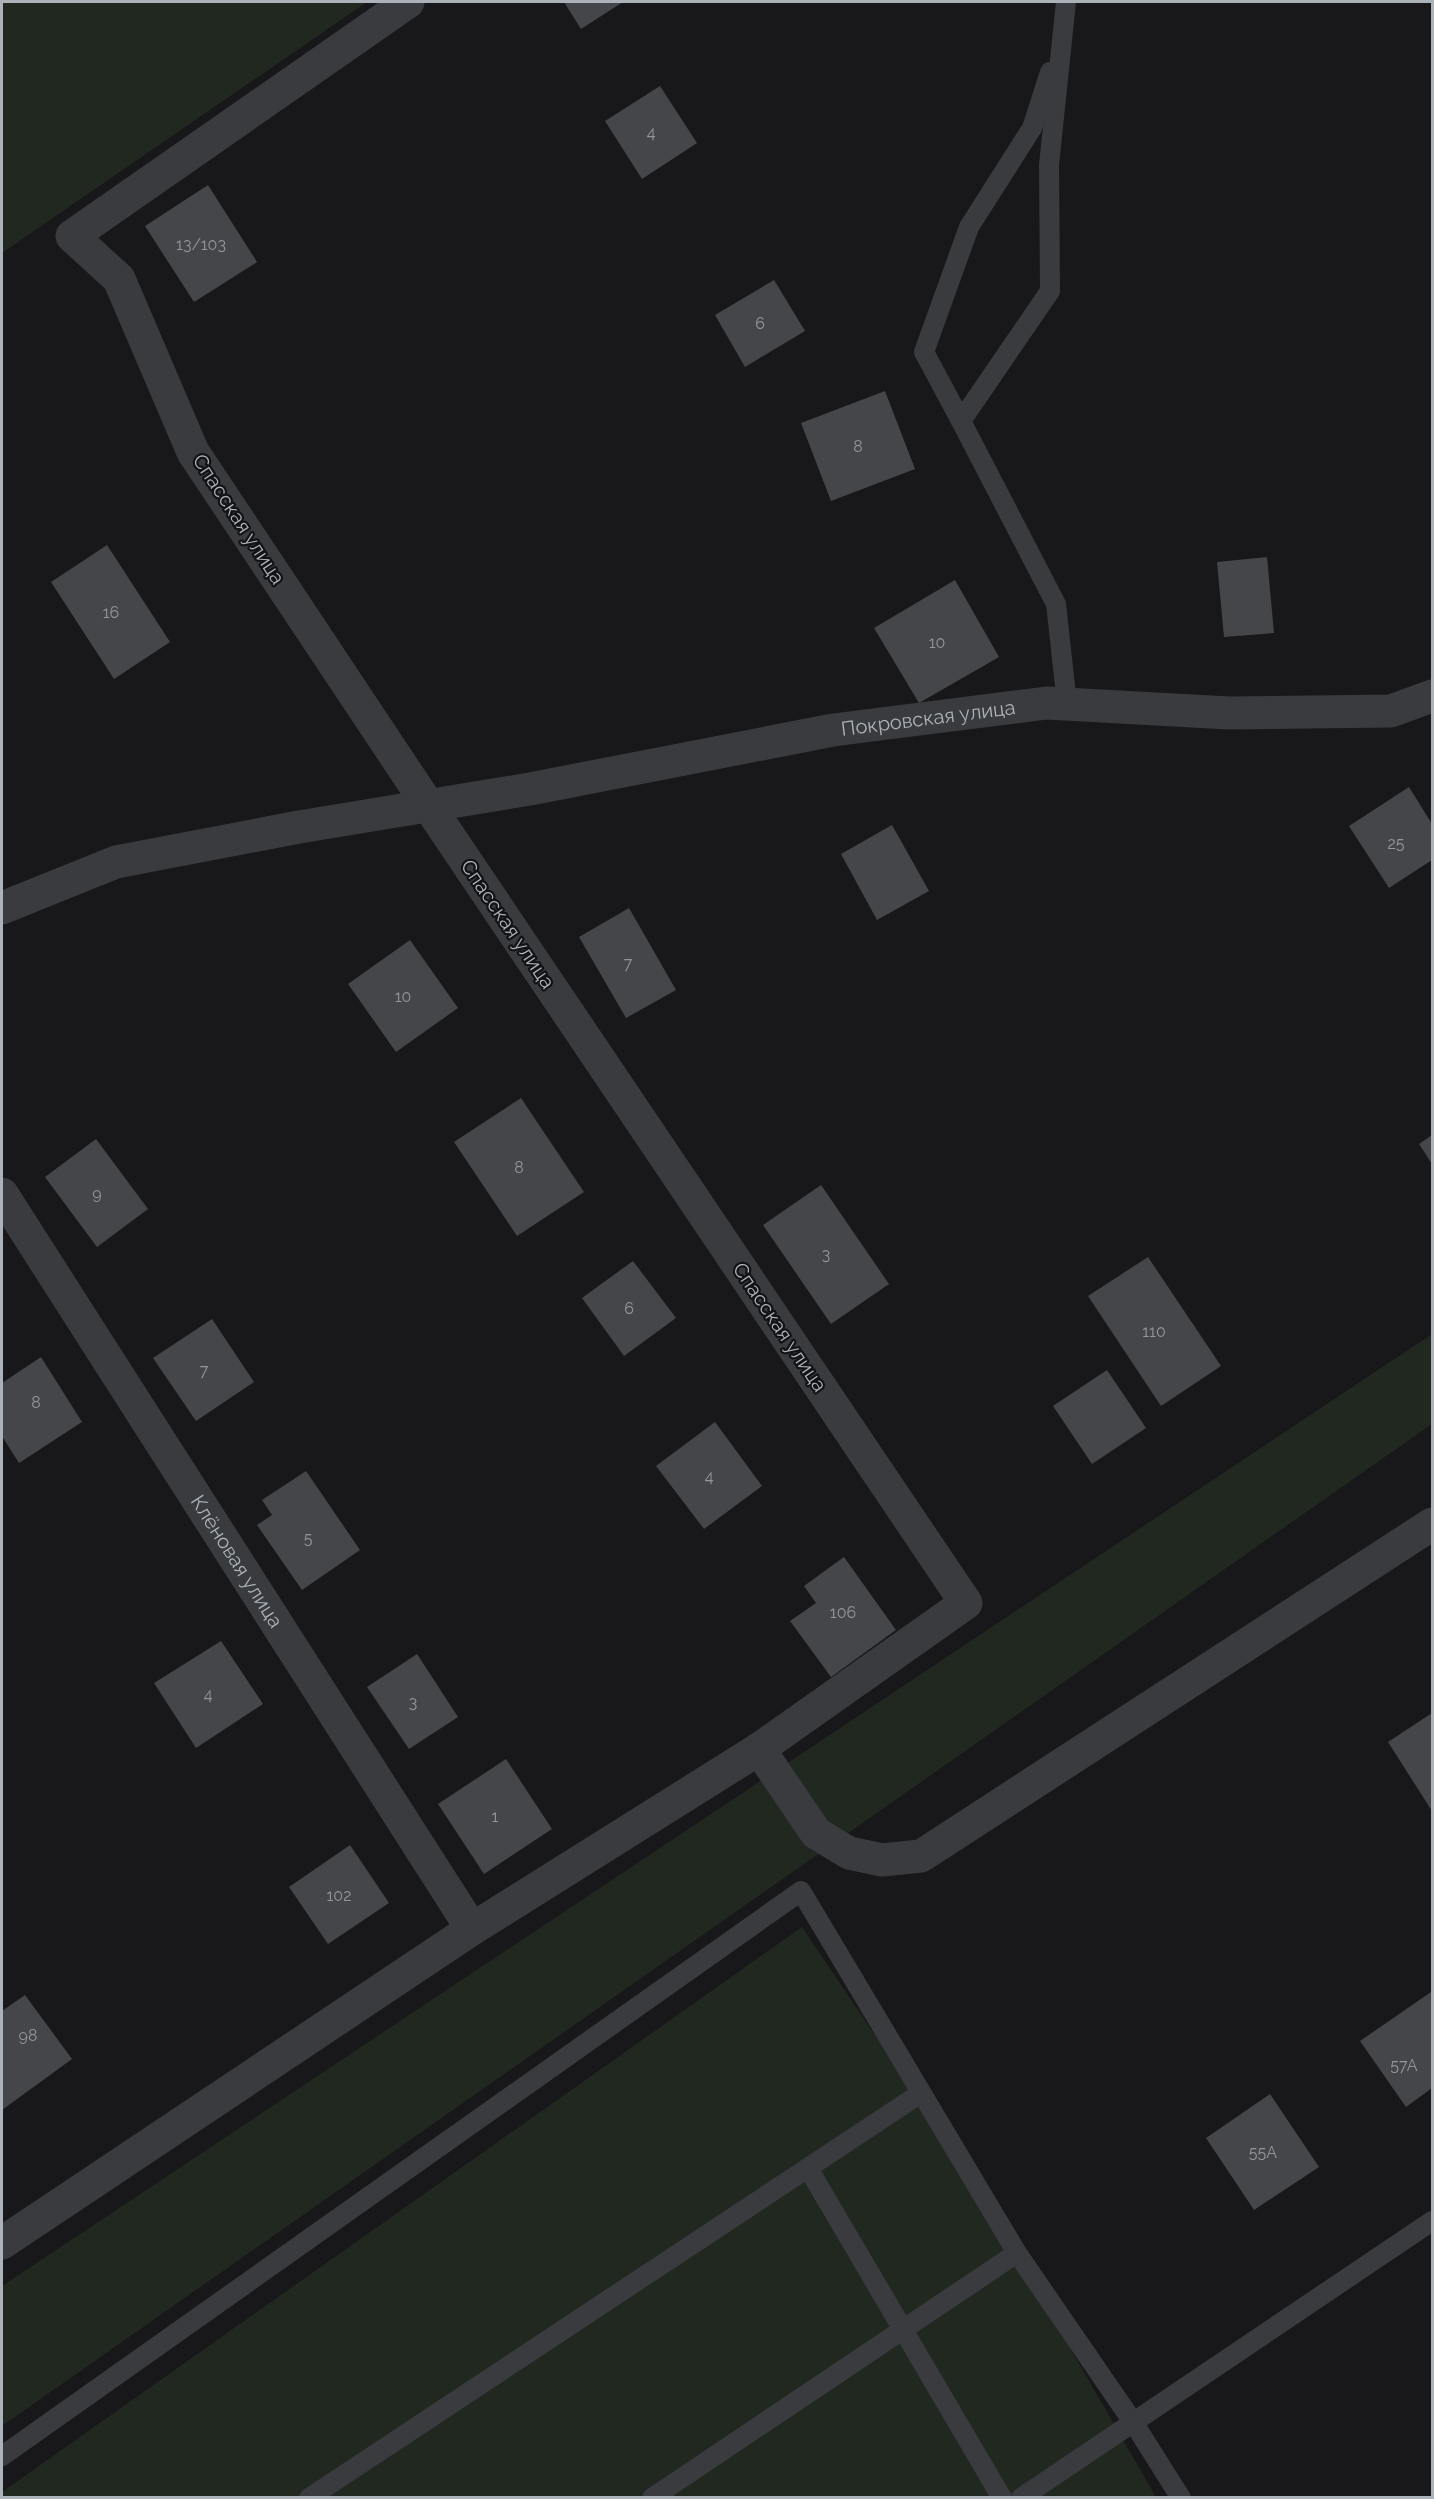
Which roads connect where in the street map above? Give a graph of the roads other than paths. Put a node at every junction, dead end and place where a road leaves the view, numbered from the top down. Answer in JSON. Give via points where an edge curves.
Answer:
{"nodes":[{"id":1,"x":408,"y":2,"type":"edge"},
{"id":2,"x":1066,"y":2,"type":"edge"},
{"id":3,"x":1063,"y":35,"type":"junction"},
{"id":4,"x":961,"y":421,"type":"junction"},
{"id":5,"x":1432,"y":696,"type":"edge"},
{"id":6,"x":1067,"y":704,"type":"junction"},
{"id":7,"x":428,"y":805,"type":"junction"},
{"id":8,"x":2,"y":908,"type":"edge"},
{"id":9,"x":2,"y":1194,"type":"edge"},
{"id":10,"x":1432,"y":1524,"type":"edge"},
{"id":11,"x":759,"y":1749,"type":"junction"},
{"id":12,"x":472,"y":1929,"type":"junction"},
{"id":13,"x":921,"y":2093,"type":"junction"},
{"id":14,"x":808,"y":2168,"type":"junction"},
{"id":15,"x":1432,"y":2221,"type":"edge"},
{"id":16,"x":2,"y":2243,"type":"edge"},
{"id":17,"x":1017,"y":2253,"type":"junction"},
{"id":18,"x":903,"y":2329,"type":"junction"},
{"id":19,"x":1133,"y":2422,"type":"junction"},
{"id":20,"x":2,"y":2456,"type":"edge"},
{"id":21,"x":309,"y":2498,"type":"edge"},
{"id":22,"x":652,"y":2498,"type":"edge"},
{"id":23,"x":1002,"y":2498,"type":"edge"},
{"id":24,"x":1021,"y":2498,"type":"edge"},
{"id":25,"x":1182,"y":2498,"type":"edge"}],
"edges":[{"from":1,"to":7,"type":"street","name":"Спасская улица","via":[[72,236],[119,279],[193,452]]},
{"from":2,"to":3,"type":"lane"},
{"from":3,"to":4,"type":"lane","via":[[1049,165],[1050,291]]},
{"from":3,"to":4,"type":"lane","via":[[1032,128],[969,226],[924,352]]},
{"from":4,"to":6,"type":"lane","via":[[1056,604]]},
{"from":5,"to":6,"type":"street","name":"Покровская улица","via":[[1391,711],[1229,713]]},
{"from":6,"to":7,"type":"street","name":"Покровская улица","via":[[1047,703],[833,730]]},
{"from":7,"to":8,"type":"street","name":"Покровская улица","via":[[116,862]]},
{"from":7,"to":11,"type":"street","name":"Спасская улица","via":[[966,1603]]},
{"from":9,"to":12,"type":"street","name":"Клёновая улица"},
{"from":10,"to":11,"type":"street","via":[[921,1856],[882,1860],[849,1853],[816,1833]]},
{"from":11,"to":12,"type":"street"},
{"from":12,"to":16,"type":"street"},
{"from":13,"to":14,"type":"lane"},
{"from":13,"to":17,"type":"lane"},
{"from":13,"to":20,"type":"lane","via":[[801,1891]]},
{"from":14,"to":18,"type":"lane"},
{"from":14,"to":21,"type":"lane"},
{"from":15,"to":19,"type":"lane"},
{"from":17,"to":18,"type":"lane"},
{"from":17,"to":19,"type":"lane"},
{"from":18,"to":22,"type":"lane"},
{"from":18,"to":23,"type":"lane"},
{"from":19,"to":24,"type":"lane"},
{"from":19,"to":25,"type":"lane"}]}
